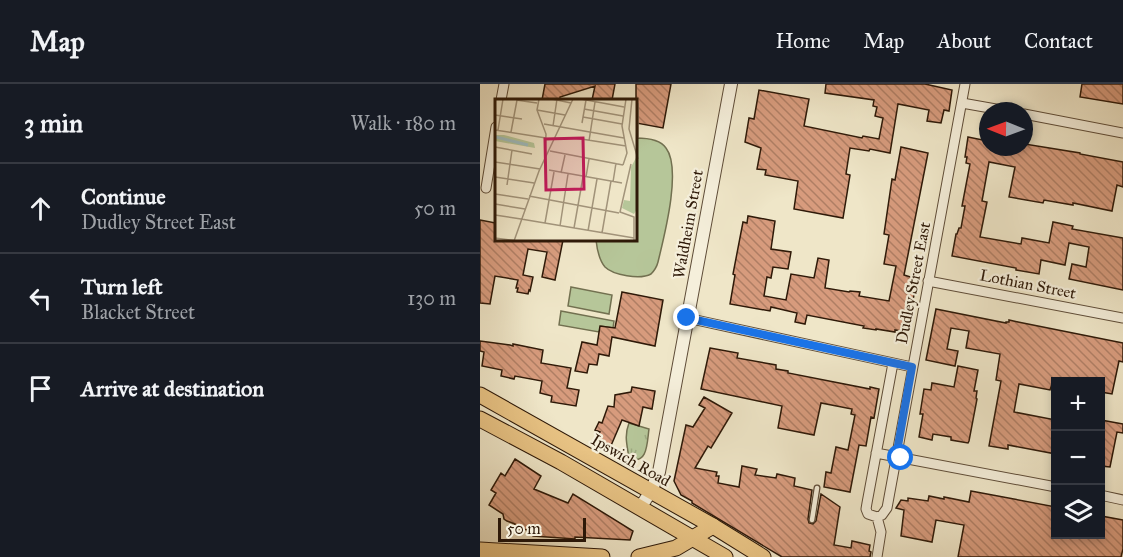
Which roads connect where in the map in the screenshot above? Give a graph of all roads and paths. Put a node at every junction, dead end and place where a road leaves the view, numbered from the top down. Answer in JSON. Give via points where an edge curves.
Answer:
{"nodes":[{"id":1,"x":504,"y":84,"type":"edge"},
{"id":2,"x":731,"y":84,"type":"edge"},
{"id":3,"x":965,"y":84,"type":"edge"},
{"id":4,"x":501,"y":99,"type":"edge"},
{"id":5,"x":962,"y":103,"type":"junction"},
{"id":6,"x":979,"y":106,"type":"edge"},
{"id":7,"x":1033,"y":116,"type":"edge"},
{"id":8,"x":495,"y":133,"type":"edge"},
{"id":9,"x":1123,"y":133,"type":"edge"},
{"id":10,"x":483,"y":188,"type":"edge"},
{"id":11,"x":928,"y":281,"type":"junction"},
{"id":12,"x":687,"y":318,"type":"junction"},
{"id":13,"x":1123,"y":318,"type":"edge"},
{"id":14,"x":893,"y":363,"type":"junction"},
{"id":15,"x":912,"y":367,"type":"junction"},
{"id":16,"x":480,"y":395,"type":"edge"},
{"id":17,"x":480,"y":418,"type":"edge"},
{"id":18,"x":876,"y":453,"type":"junction"},
{"id":19,"x":896,"y":457,"type":"junction"},
{"id":20,"x":1051,"y":486,"type":"edge"},
{"id":21,"x":818,"y":488,"type":"dead end"},
{"id":22,"x":651,"y":491,"type":"junction"},
{"id":23,"x":1105,"y":496,"type":"edge"},
{"id":24,"x":1123,"y":500,"type":"edge"},
{"id":25,"x":640,"y":508,"type":"junction"},
{"id":26,"x":876,"y":517,"type":"junction"},
{"id":27,"x":812,"y":520,"type":"dead end"},
{"id":28,"x":712,"y":526,"type":"junction"},
{"id":29,"x":693,"y":539,"type":"junction"},
{"id":30,"x":480,"y":550,"type":"edge"},
{"id":31,"x":602,"y":557,"type":"edge"},
{"id":32,"x":639,"y":557,"type":"edge"},
{"id":33,"x":725,"y":557,"type":"edge"},
{"id":34,"x":763,"y":557,"type":"edge"},
{"id":35,"x":877,"y":557,"type":"edge"}],
"edges":[{"from":1,"to":4,"type":"street"},
{"from":2,"to":12,"type":"street","name":"Waldheim Street"},
{"from":3,"to":5,"type":"street","name":"Dudley Street East"},
{"from":5,"to":6,"type":"street"},
{"from":5,"to":11,"type":"street","name":"Dudley Street East"},
{"from":7,"to":9,"type":"street"},
{"from":8,"to":10,"type":"street"},
{"from":11,"to":13,"type":"street","name":"Lothian Street"},
{"from":11,"to":15,"type":"street","name":"Dudley Street East"},
{"from":12,"to":14,"type":"street"},
{"from":12,"to":22,"type":"street","name":"Waldheim Street","via":[[659,472]]},
{"from":14,"to":15,"type":"street"},
{"from":14,"to":18,"type":"street","name":"Dudley Street East"},
{"from":15,"to":19,"type":"street","name":"Dudley Street East"},
{"from":16,"to":22,"type":"main road","name":"Ipswich Road"},
{"from":17,"to":25,"type":"main road"},
{"from":18,"to":19,"type":"street"},
{"from":18,"to":26,"type":"street","name":"Dudley Street East","via":[[866,508],[868,514]]},
{"from":19,"to":20,"type":"street"},
{"from":19,"to":26,"type":"street","name":"Dudley Street East","via":[[887,508]]},
{"from":21,"to":27,"type":"lane"},
{"from":22,"to":25,"type":"street","name":"Waldheim Street"},
{"from":22,"to":28,"type":"main road","name":"Ipswich Road"},
{"from":23,"to":24,"type":"street"},
{"from":25,"to":29,"type":"main road"},
{"from":26,"to":35,"type":"street","name":"Dudley Street East","via":[[881,532]]},
{"from":28,"to":29,"type":"main road"},
{"from":28,"to":34,"type":"main road","name":"Ipswich Road"},
{"from":29,"to":32,"type":"main road","via":[[676,548]]},
{"from":29,"to":33,"type":"main road"},
{"from":30,"to":31,"type":"main road"}]}
